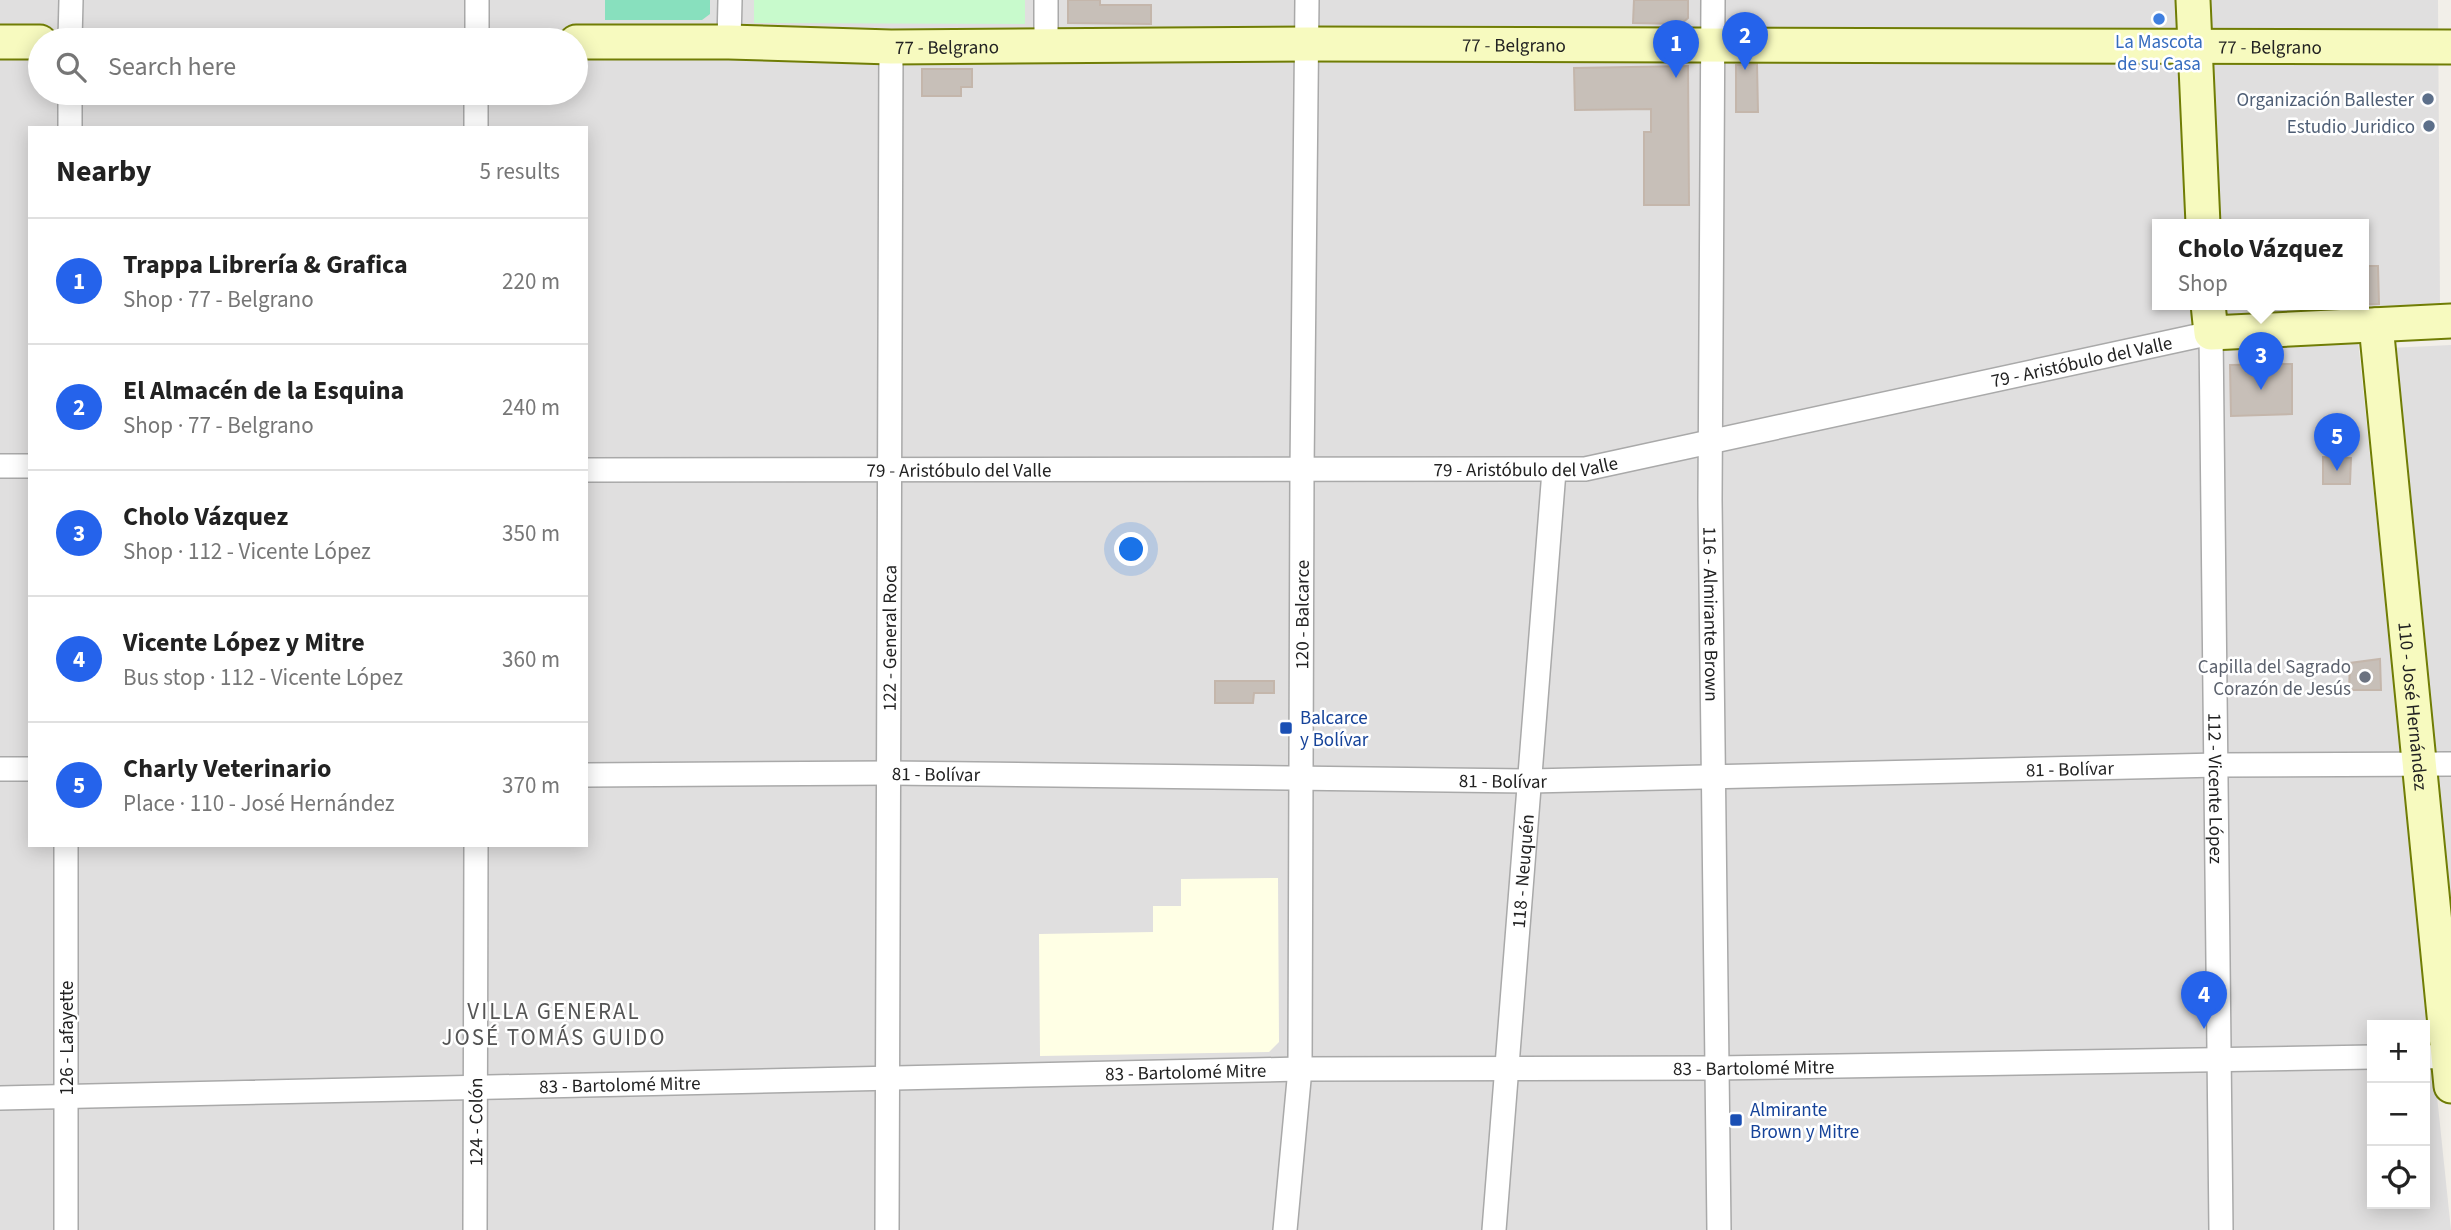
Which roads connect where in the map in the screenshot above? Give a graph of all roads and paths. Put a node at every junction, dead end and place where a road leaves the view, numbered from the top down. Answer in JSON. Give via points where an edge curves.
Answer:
{"nodes":[{"id":1,"x":71,"y":0,"type":"edge"},
{"id":2,"x":477,"y":0,"type":"edge"},
{"id":3,"x":730,"y":0,"type":"edge"},
{"id":4,"x":1046,"y":0,"type":"edge"},
{"id":5,"x":1307,"y":0,"type":"edge"},
{"id":6,"x":1713,"y":0,"type":"edge"},
{"id":7,"x":2193,"y":0,"type":"edge"},
{"id":8,"x":70,"y":28,"type":"edge"},
{"id":9,"x":477,"y":28,"type":"edge"},
{"id":10,"x":0,"y":42,"type":"edge"},
{"id":11,"x":588,"y":42,"type":"edge"},
{"id":12,"x":729,"y":42,"type":"junction"},
{"id":13,"x":28,"y":43,"type":"edge"},
{"id":14,"x":1307,"y":44,"type":"junction"},
{"id":15,"x":1046,"y":46,"type":"junction"},
{"id":16,"x":1712,"y":46,"type":"junction"},
{"id":17,"x":891,"y":47,"type":"junction"},
{"id":18,"x":2451,"y":47,"type":"edge"},
{"id":19,"x":2196,"y":48,"type":"junction"},
{"id":20,"x":70,"y":105,"type":"edge"},
{"id":21,"x":476,"y":105,"type":"edge"},
{"id":22,"x":70,"y":126,"type":"edge"},
{"id":23,"x":476,"y":126,"type":"edge"},
{"id":24,"x":2203,"y":219,"type":"edge"},
{"id":25,"x":2209,"y":319,"type":"edge"},
{"id":26,"x":2451,"y":321,"type":"edge"},
{"id":27,"x":2376,"y":325,"type":"junction"},
{"id":28,"x":1712,"y":442,"type":"junction"},
{"id":29,"x":0,"y":466,"type":"edge"},
{"id":30,"x":28,"y":466,"type":"edge"},
{"id":31,"x":588,"y":470,"type":"edge"},
{"id":32,"x":1301,"y":470,"type":"junction"},
{"id":33,"x":889,"y":471,"type":"junction"},
{"id":34,"x":1554,"y":471,"type":"junction"},
{"id":35,"x":2435,"y":764,"type":"edge"},
{"id":36,"x":2218,"y":765,"type":"junction"},
{"id":37,"x":0,"y":769,"type":"edge"},
{"id":38,"x":28,"y":769,"type":"edge"},
{"id":39,"x":891,"y":773,"type":"junction"},
{"id":40,"x":588,"y":775,"type":"edge"},
{"id":41,"x":1712,"y":775,"type":"junction"},
{"id":42,"x":1301,"y":776,"type":"junction"},
{"id":43,"x":1531,"y":780,"type":"junction"},
{"id":44,"x":66,"y":847,"type":"edge"},
{"id":45,"x":476,"y":847,"type":"edge"},
{"id":46,"x":2367,"y":1057,"type":"edge"},
{"id":47,"x":2218,"y":1059,"type":"junction"},
{"id":48,"x":2444,"y":1064,"type":"edge"},
{"id":49,"x":1717,"y":1068,"type":"junction"},
{"id":50,"x":1300,"y":1069,"type":"junction"},
{"id":51,"x":1507,"y":1069,"type":"junction"},
{"id":52,"x":888,"y":1079,"type":"junction"},
{"id":53,"x":474,"y":1087,"type":"junction"},
{"id":54,"x":0,"y":1098,"type":"edge"},
{"id":55,"x":66,"y":1098,"type":"junction"},
{"id":56,"x":66,"y":1230,"type":"edge"},
{"id":57,"x":475,"y":1230,"type":"edge"},
{"id":58,"x":887,"y":1230,"type":"edge"},
{"id":59,"x":1285,"y":1230,"type":"edge"},
{"id":60,"x":1494,"y":1230,"type":"edge"},
{"id":61,"x":1719,"y":1230,"type":"edge"},
{"id":62,"x":2221,"y":1230,"type":"edge"}],
"edges":[{"from":1,"to":8,"type":"street"},
{"from":2,"to":9,"type":"street"},
{"from":3,"to":12,"type":"street"},
{"from":4,"to":15,"type":"street"},
{"from":5,"to":14,"type":"street","name":"120 - Balcarce"},
{"from":6,"to":16,"type":"street","name":"116 - Almirante Brown"},
{"from":7,"to":19,"type":"street"},
{"from":10,"to":13,"type":"street"},
{"from":11,"to":12,"type":"street","name":"77 - Belgrano"},
{"from":12,"to":17,"type":"street","name":"77 - Belgrano"},
{"from":14,"to":15,"type":"street","name":"77 - Belgrano"},
{"from":14,"to":16,"type":"street","name":"77 - Belgrano"},
{"from":14,"to":32,"type":"street","name":"120 - Balcarce"},
{"from":15,"to":17,"type":"street","name":"77 - Belgrano"},
{"from":16,"to":19,"type":"street","name":"77 - Belgrano"},
{"from":16,"to":28,"type":"street","name":"116 - Almirante Brown"},
{"from":17,"to":33,"type":"street","name":"122 - General Roca"},
{"from":18,"to":19,"type":"street","name":"77 - Belgrano"},
{"from":19,"to":24,"type":"street"},
{"from":20,"to":22,"type":"street"},
{"from":21,"to":23,"type":"street"},
{"from":25,"to":27,"type":"street","name":"79 - Aristóbulo del Valle"},
{"from":25,"to":28,"type":"street","name":"79 - Aristóbulo del Valle"},
{"from":25,"to":36,"type":"street","name":"112 - Vicente López"},
{"from":26,"to":27,"type":"street","name":"79 - Aristóbulo del Valle"},
{"from":27,"to":35,"type":"street","name":"110 - José Hernández"},
{"from":28,"to":34,"type":"street","name":"79 - Aristóbulo del Valle"},
{"from":28,"to":41,"type":"street","name":"116 - Almirante Brown"},
{"from":29,"to":30,"type":"street"},
{"from":31,"to":33,"type":"street","name":"79 - Aristóbulo del Valle"},
{"from":32,"to":33,"type":"street","name":"79 - Aristóbulo del Valle"},
{"from":32,"to":34,"type":"street","name":"79 - Aristóbulo del Valle"},
{"from":32,"to":42,"type":"street","name":"120 - Balcarce"},
{"from":33,"to":39,"type":"street","name":"122 - General Roca"},
{"from":34,"to":43,"type":"street","name":"118 - Neuquén"},
{"from":35,"to":36,"type":"street","name":"81 - Bolívar"},
{"from":35,"to":48,"type":"street","name":"110 - José Hernández"},
{"from":36,"to":41,"type":"street","name":"81 - Bolívar"},
{"from":36,"to":47,"type":"street","name":"112 - Vicente López"},
{"from":37,"to":38,"type":"street"},
{"from":39,"to":40,"type":"street","name":"81 - Bolívar"},
{"from":39,"to":42,"type":"street","name":"81 - Bolívar"},
{"from":39,"to":52,"type":"street","name":"122 - General Roca"},
{"from":41,"to":43,"type":"street","name":"81 - Bolívar"},
{"from":41,"to":49,"type":"street","name":"116 - Almirante Brown"},
{"from":42,"to":43,"type":"street","name":"81 - Bolívar"},
{"from":42,"to":50,"type":"street","name":"120 - Balcarce"},
{"from":43,"to":51,"type":"street","name":"118 - Neuquén"},
{"from":44,"to":55,"type":"street","name":"126 - Lafayette"},
{"from":45,"to":53,"type":"street","name":"124 - Colón"},
{"from":46,"to":47,"type":"street","name":"83 - Bartolomé Mitre"},
{"from":47,"to":49,"type":"street","name":"83 - Bartolomé Mitre"},
{"from":47,"to":62,"type":"street","name":"112 - Vicente López"},
{"from":49,"to":51,"type":"street","name":"83 - Bartolomé Mitre"},
{"from":49,"to":61,"type":"street","name":"116 - Almirante Brown"},
{"from":50,"to":51,"type":"street","name":"83 - Bartolomé Mitre"},
{"from":50,"to":52,"type":"street","name":"83 - Bartolomé Mitre"},
{"from":50,"to":59,"type":"street","name":"120 - Balcarce"},
{"from":51,"to":60,"type":"street","name":"118 - Neuquén"},
{"from":52,"to":53,"type":"street","name":"83 - Bartolomé Mitre"},
{"from":52,"to":58,"type":"street","name":"122 - General Roca"},
{"from":53,"to":55,"type":"street","name":"83 - Bartolomé Mitre"},
{"from":53,"to":57,"type":"street","name":"124 - Colón"},
{"from":54,"to":55,"type":"street","name":"83 - Bartolomé Mitre"},
{"from":55,"to":56,"type":"street","name":"126 - Lafayette"}]}
